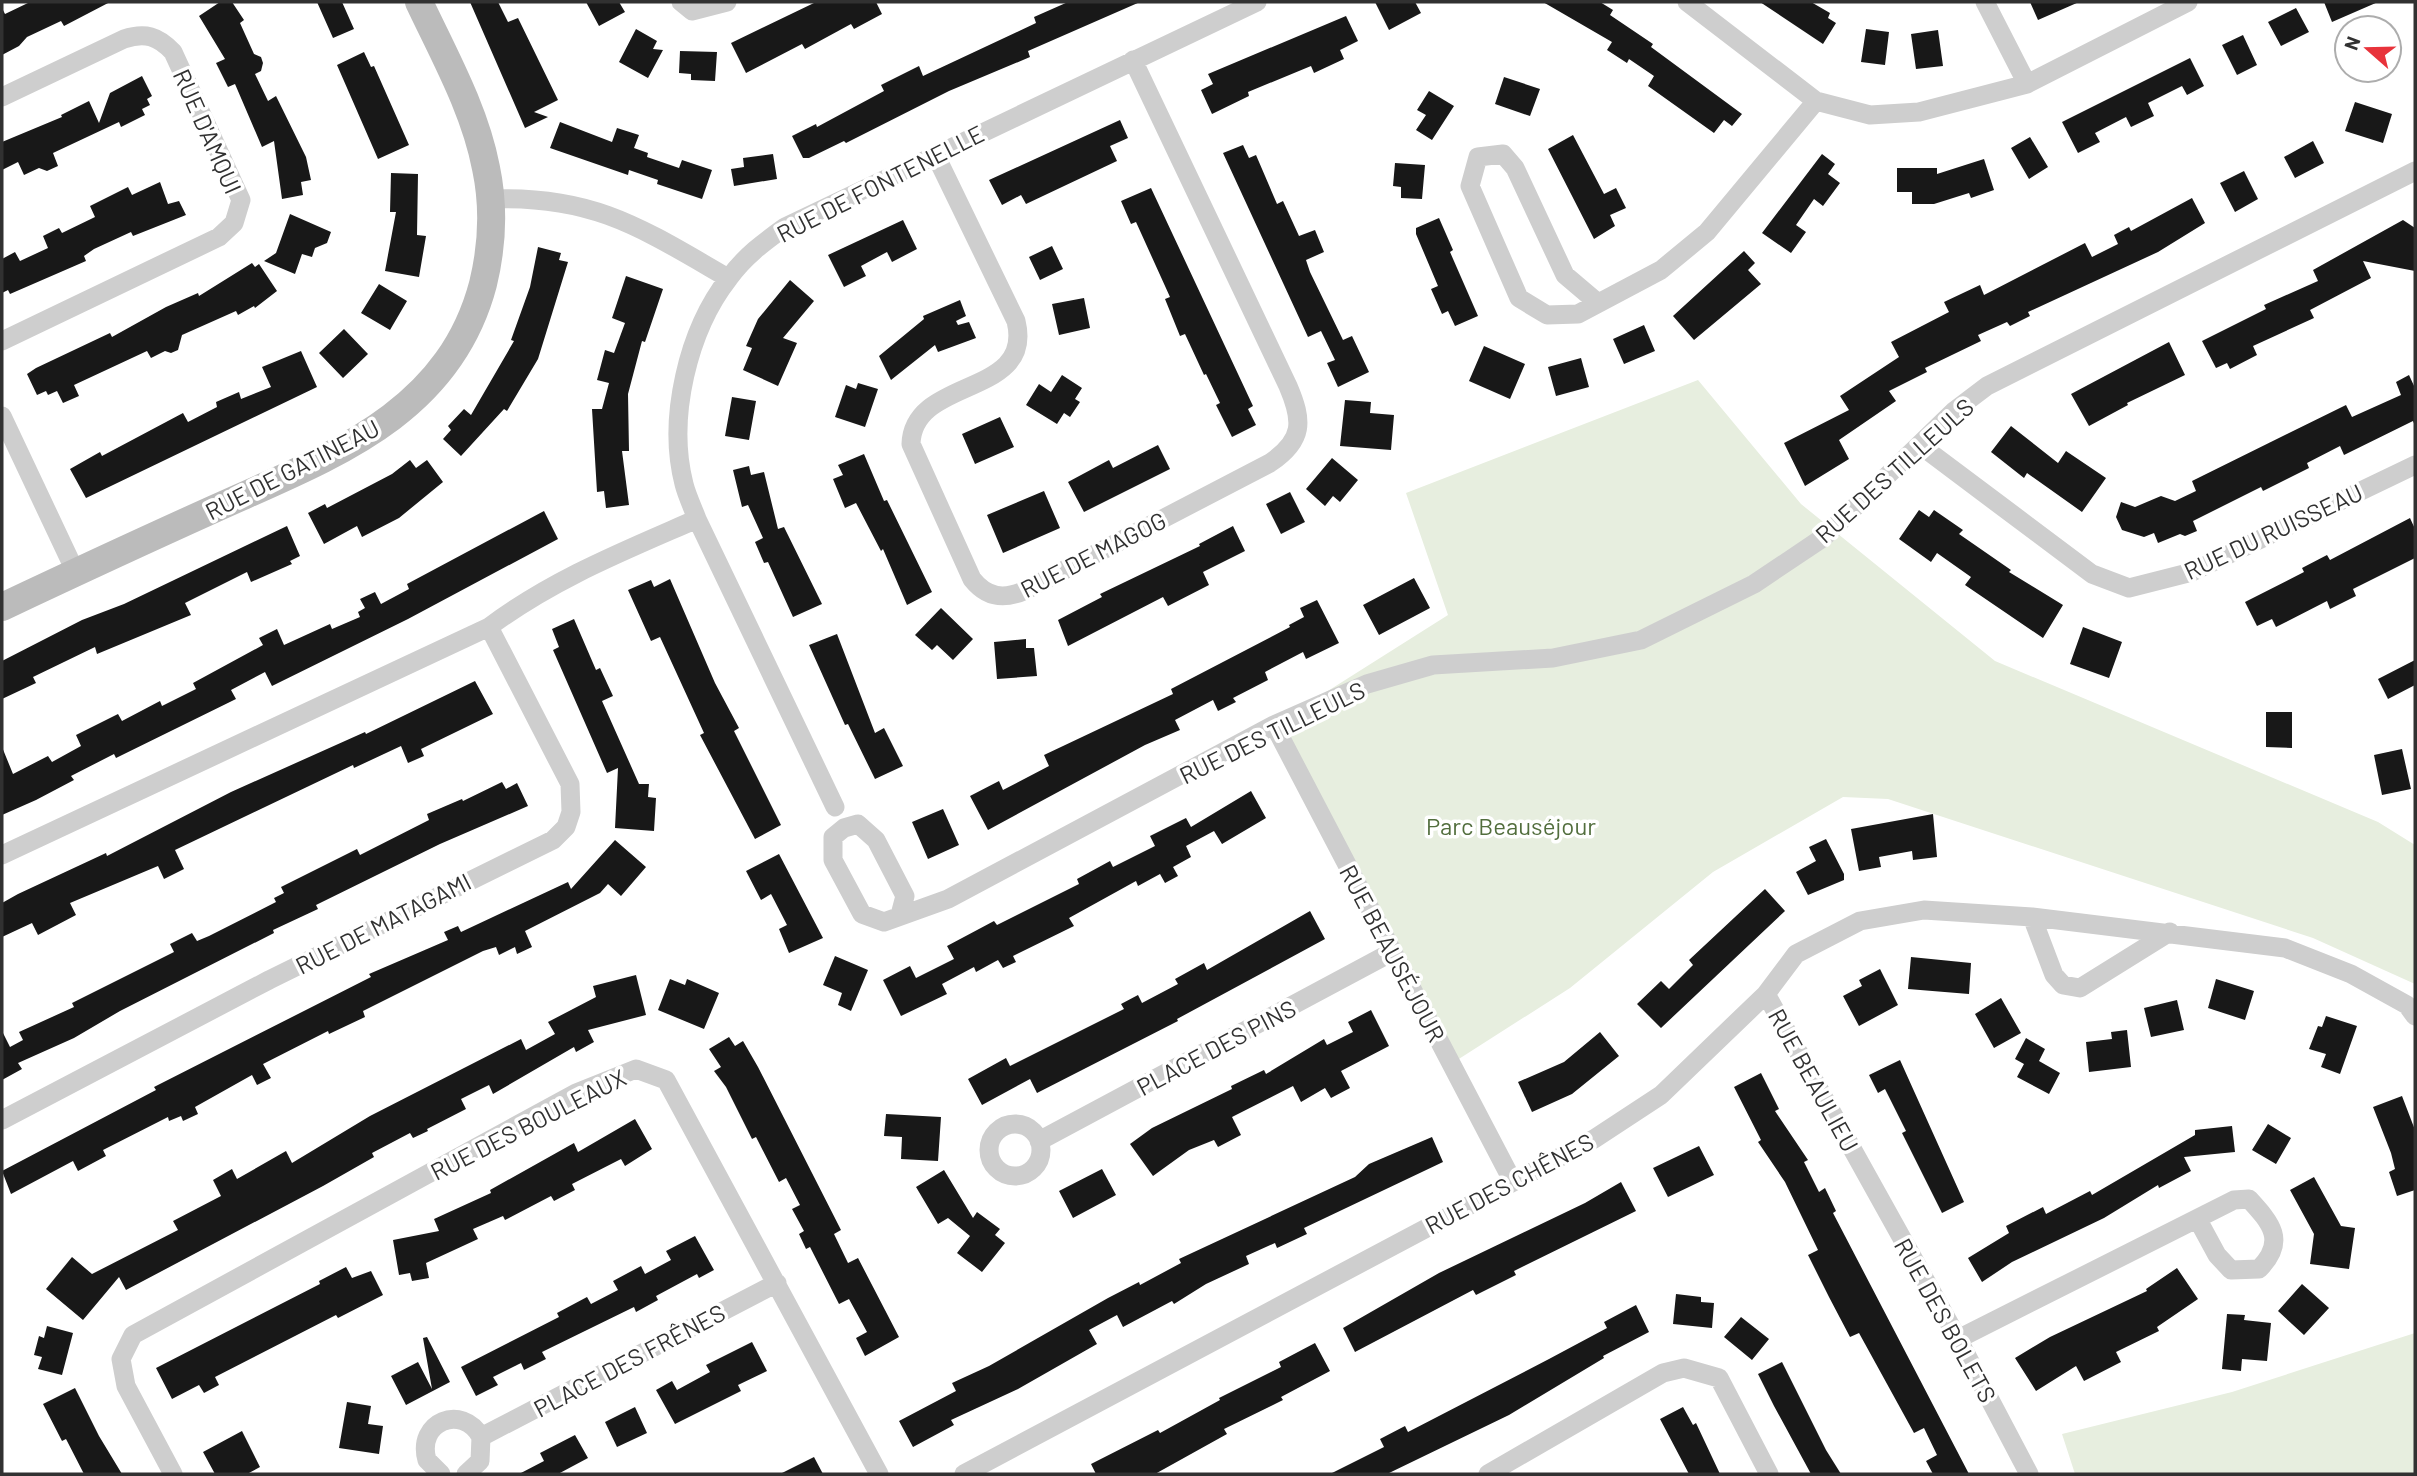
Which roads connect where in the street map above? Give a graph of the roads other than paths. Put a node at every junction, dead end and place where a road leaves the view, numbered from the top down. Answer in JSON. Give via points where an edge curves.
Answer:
{"nodes":[{"id":1,"x":419,"y":2,"type":"edge"},
{"id":2,"x":681,"y":2,"type":"edge"},
{"id":3,"x":727,"y":2,"type":"edge"},
{"id":4,"x":1257,"y":2,"type":"edge"},
{"id":5,"x":1687,"y":2,"type":"edge"},
{"id":6,"x":1985,"y":2,"type":"edge"},
{"id":7,"x":2188,"y":2,"type":"edge"},
{"id":8,"x":1133,"y":60,"type":"junction"},
{"id":9,"x":2026,"y":84,"type":"junction"},
{"id":10,"x":2,"y":97,"type":"edge"},
{"id":11,"x":1816,"y":101,"type":"junction"},
{"id":12,"x":935,"y":154,"type":"junction"},
{"id":13,"x":2415,"y":171,"type":"edge"},
{"id":14,"x":491,"y":199,"type":"junction"},
{"id":15,"x":728,"y":278,"type":"junction"},
{"id":16,"x":1598,"y":303,"type":"junction"},
{"id":17,"x":2,"y":341,"type":"edge"},
{"id":18,"x":2,"y":416,"type":"edge"},
{"id":19,"x":1920,"y":445,"type":"junction"},
{"id":20,"x":2415,"y":465,"type":"edge"},
{"id":21,"x":697,"y":519,"type":"junction"},
{"id":22,"x":76,"y":573,"type":"junction"},
{"id":23,"x":2,"y":607,"type":"edge"},
{"id":24,"x":489,"y":627,"type":"junction"},
{"id":25,"x":1274,"y":725,"type":"junction"},
{"id":26,"x":835,"y":807,"type":"dead end"},
{"id":27,"x":2,"y":855,"type":"edge"},
{"id":28,"x":900,"y":915,"type":"junction"},
{"id":29,"x":2032,"y":917,"type":"junction"},
{"id":30,"x":2170,"y":932,"type":"junction"},
{"id":31,"x":1392,"y":952,"type":"junction"},
{"id":32,"x":1766,"y":994,"type":"junction"},
{"id":33,"x":2415,"y":1016,"type":"edge"},
{"id":34,"x":2,"y":1120,"type":"edge"},
{"id":35,"x":1040,"y":1141,"type":"dead end"},
{"id":36,"x":1862,"y":1166,"type":"joint"},
{"id":37,"x":1512,"y":1180,"type":"junction"},
{"id":38,"x":2198,"y":1220,"type":"dead end"},
{"id":39,"x":777,"y":1283,"type":"junction"},
{"id":40,"x":1958,"y":1339,"type":"junction"},
{"id":41,"x":481,"y":1437,"type":"junction"},
{"id":42,"x":1509,"y":1469,"type":"edge"},
{"id":43,"x":173,"y":1474,"type":"edge"},
{"id":44,"x":441,"y":1474,"type":"edge"},
{"id":45,"x":466,"y":1474,"type":"edge"},
{"id":46,"x":878,"y":1474,"type":"edge"},
{"id":47,"x":964,"y":1474,"type":"edge"},
{"id":48,"x":1489,"y":1474,"type":"edge"},
{"id":49,"x":1769,"y":1474,"type":"edge"},
{"id":50,"x":2029,"y":1474,"type":"edge"}],
"edges":[{"from":1,"to":14,"type":"street","name":"RUE DE GATINEAU","via":[[477,135]]},
{"from":2,"to":3,"type":"street","via":[[692,11]]},
{"from":4,"to":8,"type":"street","name":"RUE DE FONTENELLE"},
{"from":5,"to":11,"type":"street"},
{"from":6,"to":9,"type":"street"},
{"from":7,"to":9,"type":"street"},
{"from":8,"to":12,"type":"street","name":"RUE DE FONTENELLE"},
{"from":8,"to":12,"type":"street","name":"RUE DE MAGOG","via":[[1288,386],[1299,427],[1290,447],[1270,463],[1026,590],[1003,597],[986,593],[972,579],[911,444],[913,427],[923,412],[1005,367],[1019,340],[1016,321]]},
{"from":9,"to":11,"type":"street","via":[[1919,112],[1870,115]]},
{"from":10,"to":17,"type":"street","name":"RUE D'AMQUI","via":[[124,38],[154,37],[173,52],[241,200],[234,223],[219,237]]},
{"from":11,"to":16,"type":"street","via":[[1707,232],[1661,271]]},
{"from":12,"to":15,"type":"street","name":"RUE DE FONTENELLE","via":[[785,227]]},
{"from":13,"to":19,"type":"street","name":"RUE DES TILLEULS","via":[[1987,386]]},
{"from":14,"to":15,"type":"street","via":[[555,202],[618,217]]},
{"from":14,"to":22,"type":"street","name":"RUE DE GATINEAU","via":[[487,263],[472,316],[445,365],[408,405],[330,455]]},
{"from":15,"to":21,"type":"street","name":"RUE DE FONTENELLE","via":[[699,334],[681,408],[683,483]]},
{"from":16,"to":16,"type":"street","via":[[1565,275],[1515,168],[1503,154],[1478,157],[1470,186],[1519,298],[1547,315],[1578,314]]},
{"from":18,"to":22,"type":"street"},
{"from":19,"to":20,"type":"street","name":"RUE DU RUISSEAU","via":[[2092,574],[2129,588],[2192,572]]},
{"from":19,"to":25,"type":"street","name":"RUE DES TILLEULS","via":[[1824,537],[1754,584],[1641,640],[1553,658],[1433,665],[1367,684]]},
{"from":21,"to":24,"type":"street","via":[[583,568]]},
{"from":21,"to":26,"type":"street","name":"RUE DE FONTENELLE"},
{"from":22,"to":23,"type":"street","name":"RUE DE GATINEAU"},
{"from":24,"to":27,"type":"street"},
{"from":24,"to":34,"type":"street","name":"RUE DE MATAGAMI","via":[[570,784],[573,798],[566,827],[553,840],[293,968]]},
{"from":25,"to":28,"type":"street","name":"RUE DES TILLEULS","via":[[948,899]]},
{"from":25,"to":31,"type":"street","name":"RUE BEAUSÉJOUR"},
{"from":28,"to":28,"type":"street","name":"RUE DES TILLEULS","via":[[884,922],[862,914],[833,860],[833,837],[844,828],[858,824],[876,839],[905,896]]},
{"from":29,"to":30,"type":"street","name":"RUE DES CHÊNES"},
{"from":29,"to":30,"type":"street","via":[[2054,975],[2063,985],[2080,988]]},
{"from":29,"to":32,"type":"street","name":"RUE DES CHÊNES","via":[[1924,910],[1860,921],[1796,954]]},
{"from":30,"to":33,"type":"street","name":"RUE DES CHÊNES","via":[[2285,948],[2351,974],[2407,1005]]},
{"from":31,"to":35,"type":"street","name":"PLACE DES PINS"},
{"from":31,"to":37,"type":"street","name":"RUE BEAUSÉJOUR"},
{"from":32,"to":36,"type":"street","name":"RUE BEAULIEU"},
{"from":32,"to":37,"type":"street","name":"RUE DES CHÊNES","via":[[1661,1095],[1594,1139]]},
{"from":36,"to":40,"type":"street","name":"RUE DES BOLETS"},
{"from":37,"to":47,"type":"street","name":"RUE DES CHÊNES"},
{"from":38,"to":40,"type":"street"},
{"from":39,"to":41,"type":"street","name":"PLACE DES FRÊNES"},
{"from":39,"to":43,"type":"street","name":"RUE DES BOULEAUX","via":[[666,1080],[636,1069],[576,1093],[133,1335],[121,1359],[127,1386]]},
{"from":39,"to":46,"type":"street","name":"RUE DES BOULEAUX"},
{"from":40,"to":50,"type":"street","name":"RUE DES BOLETS"},
{"from":41,"to":44,"type":"street","via":[[459,1419],[448,1418],[431,1428],[424,1450],[431,1467]]},
{"from":41,"to":45,"type":"street","via":[[480,1461]]},
{"from":42,"to":48,"type":"street"},
{"from":42,"to":49,"type":"street","via":[[1663,1373],[1684,1368],[1719,1378]]}]}
